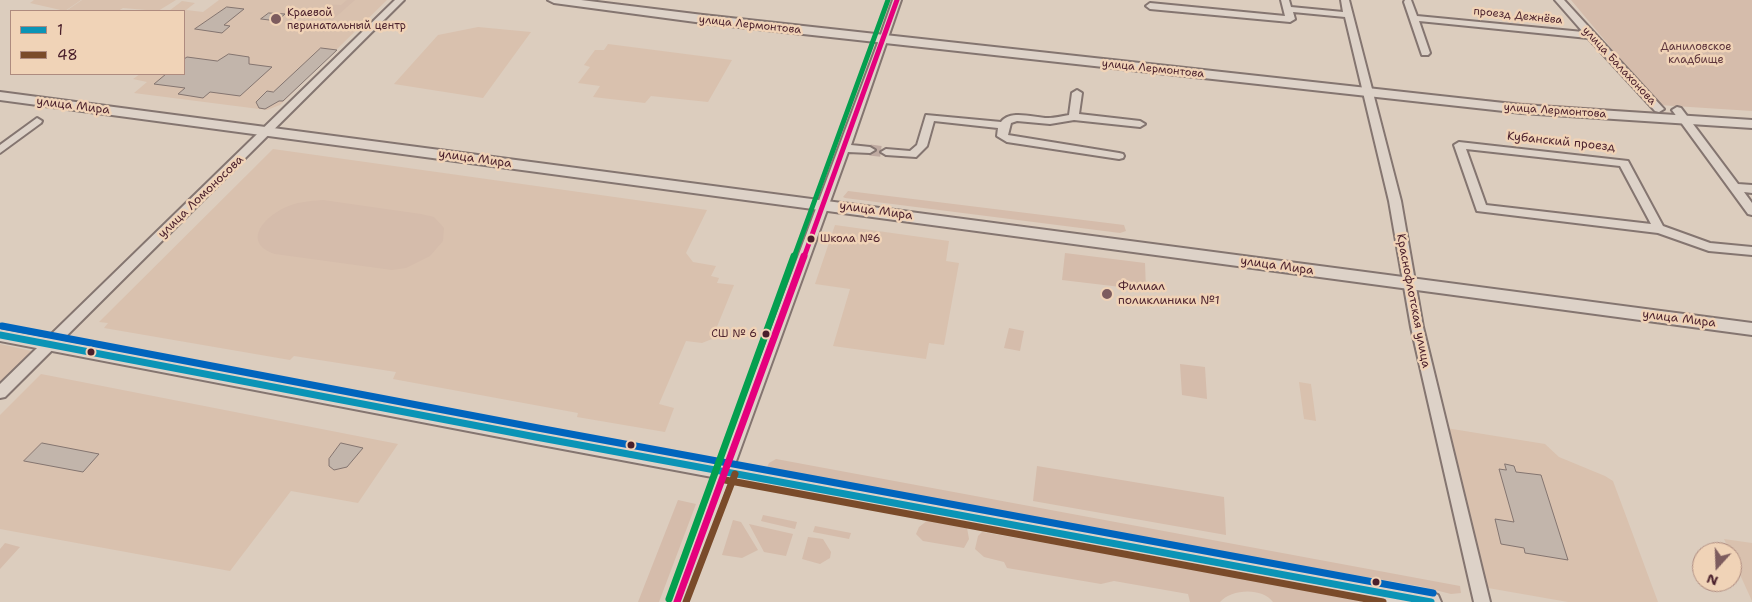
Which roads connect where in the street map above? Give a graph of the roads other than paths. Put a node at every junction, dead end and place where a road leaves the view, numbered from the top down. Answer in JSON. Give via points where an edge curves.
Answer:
{"nodes":[{"id":1,"x":400,"y":0,"type":"edge"},
{"id":2,"x":554,"y":0,"type":"edge"},
{"id":3,"x":609,"y":0,"type":"edge"},
{"id":4,"x":897,"y":0,"type":"edge"},
{"id":5,"x":1346,"y":0,"type":"edge"},
{"id":6,"x":1559,"y":0,"type":"edge"},
{"id":7,"x":1408,"y":2,"type":"dead end"},
{"id":8,"x":1287,"y":4,"type":"edge"},
{"id":9,"x":1150,"y":6,"type":"dead end"},
{"id":10,"x":1349,"y":15,"type":"junction"},
{"id":11,"x":1414,"y":18,"type":"junction"},
{"id":12,"x":1590,"y":35,"type":"junction"},
{"id":13,"x":886,"y":36,"type":"junction"},
{"id":14,"x":1425,"y":53,"type":"dead end"},
{"id":15,"x":1367,"y":89,"type":"junction"},
{"id":16,"x":1077,"y":93,"type":"dead end"},
{"id":17,"x":0,"y":96,"type":"edge"},
{"id":18,"x":1659,"y":109,"type":"junction"},
{"id":19,"x":1681,"y":115,"type":"junction"},
{"id":20,"x":1752,"y":115,"type":"edge"},
{"id":21,"x":1074,"y":116,"type":"junction"},
{"id":22,"x":37,"y":121,"type":"dead end"},
{"id":23,"x":1140,"y":124,"type":"dead end"},
{"id":24,"x":1752,"y":124,"type":"edge"},
{"id":25,"x":1004,"y":126,"type":"junction"},
{"id":26,"x":268,"y":131,"type":"junction"},
{"id":27,"x":844,"y":148,"type":"junction"},
{"id":28,"x":0,"y":150,"type":"edge"},
{"id":29,"x":870,"y":150,"type":"tunnel mouth"},
{"id":30,"x":886,"y":152,"type":"tunnel mouth"},
{"id":31,"x":1119,"y":156,"type":"dead end"},
{"id":32,"x":1735,"y":187,"type":"junction"},
{"id":33,"x":1752,"y":189,"type":"edge"},
{"id":34,"x":824,"y":204,"type":"junction"},
{"id":35,"x":1752,"y":211,"type":"edge"},
{"id":36,"x":1659,"y":229,"type":"junction"},
{"id":37,"x":1752,"y":251,"type":"edge"},
{"id":38,"x":1408,"y":284,"type":"junction"},
{"id":39,"x":1752,"y":328,"type":"edge"},
{"id":40,"x":0,"y":335,"type":"edge"},
{"id":41,"x":49,"y":345,"type":"junction"},
{"id":42,"x":0,"y":392,"type":"edge"},
{"id":43,"x":727,"y":470,"type":"junction"},
{"id":44,"x":677,"y":602,"type":"edge"},
{"id":45,"x":1431,"y":602,"type":"edge"},
{"id":46,"x":1482,"y":602,"type":"edge"}],
"edges":[{"from":1,"to":26,"type":"street","name":"улица Ломоносова"},
{"from":2,"to":13,"type":"main road","name":"улица Лермонтова","via":[[702,19]]},
{"from":3,"to":13,"type":"main road","name":"улица Лермонтова"},
{"from":4,"to":13,"type":"street"},
{"from":5,"to":10,"type":"street","name":"Краснофлотская улица"},
{"from":6,"to":12,"type":"street","name":"улица Балахонова"},
{"from":7,"to":11,"type":"street"},
{"from":8,"to":9,"type":"street","via":[[1290,19]]},
{"from":8,"to":10,"type":"street"},
{"from":10,"to":15,"type":"street","name":"Краснофлотская улица"},
{"from":11,"to":12,"type":"street","name":"проезд Дежнёва"},
{"from":11,"to":14,"type":"street"},
{"from":12,"to":18,"type":"street","name":"улица Балахонова"},
{"from":13,"to":15,"type":"main road","name":"улица Лермонтова"},
{"from":13,"to":27,"type":"street"},
{"from":15,"to":18,"type":"main road","name":"улица Лермонтова"},
{"from":15,"to":19,"type":"main road","name":"улица Лермонтова","via":[[1522,108]]},
{"from":15,"to":38,"type":"street","name":"Краснофлотская улица","via":[[1394,201]]},
{"from":16,"to":21,"type":"street"},
{"from":17,"to":26,"type":"main road","name":"улица Мира"},
{"from":18,"to":19,"type":"main road","name":"улица Лермонтова"},
{"from":19,"to":20,"type":"main road","name":"улица Лермонтова"},
{"from":19,"to":24,"type":"main road","name":"улица Лермонтова"},
{"from":19,"to":32,"type":"street"},
{"from":21,"to":23,"type":"street"},
{"from":21,"to":25,"type":"street","via":[[1050,121],[1016,118]]},
{"from":22,"to":28,"type":"street"},
{"from":25,"to":30,"type":"street","via":[[930,117],[922,146],[912,155]]},
{"from":25,"to":31,"type":"street","via":[[1002,136],[1007,139]]},
{"from":26,"to":34,"type":"main road","name":"улица Мира"},
{"from":26,"to":41,"type":"street","name":"улица Ломоносова"},
{"from":27,"to":29,"type":"street"},
{"from":27,"to":34,"type":"street"},
{"from":32,"to":33,"type":"street"},
{"from":32,"to":35,"type":"street"},
{"from":34,"to":38,"type":"main road","name":"улица Мира"},
{"from":34,"to":43,"type":"street"},
{"from":36,"to":36,"type":"street","name":"Кубанский проезд","via":[[1624,163],[1459,145],[1481,208]]},
{"from":36,"to":37,"type":"street","via":[[1709,247]]},
{"from":38,"to":39,"type":"main road","name":"улица Мира"},
{"from":38,"to":46,"type":"street","name":"Краснофлотская улица"},
{"from":40,"to":41,"type":"main road"},
{"from":41,"to":42,"type":"street","name":"улица Ломоносова"},
{"from":41,"to":43,"type":"main road","via":[[321,398]]},
{"from":43,"to":44,"type":"street"},
{"from":43,"to":45,"type":"main road"}]}
